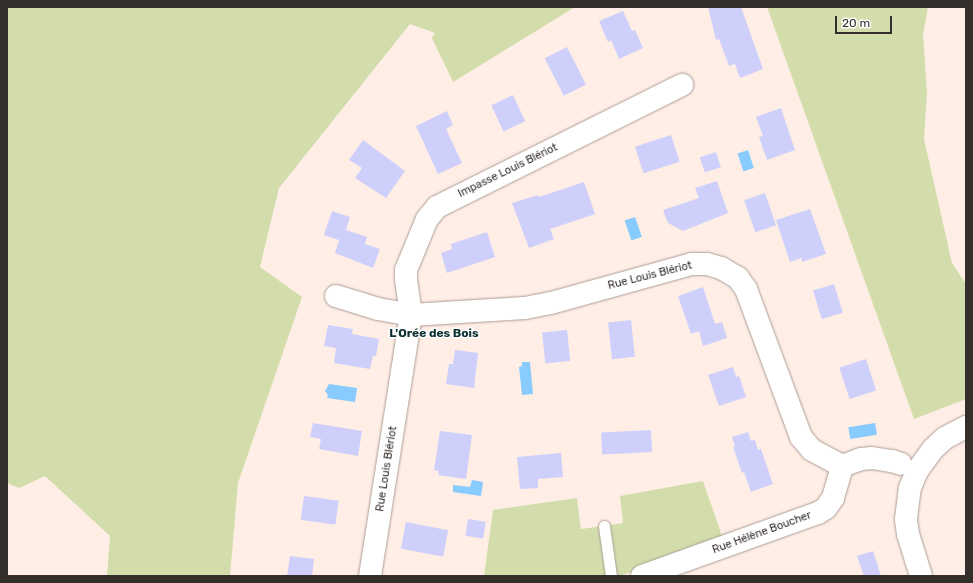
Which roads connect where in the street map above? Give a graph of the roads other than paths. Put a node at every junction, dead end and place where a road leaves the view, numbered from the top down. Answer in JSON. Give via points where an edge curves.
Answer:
{"nodes":[{"id":1,"x":682,"y":85,"type":"dead end"},
{"id":2,"x":336,"y":296,"type":"dead end"},
{"id":3,"x":411,"y":315,"type":"junction"},
{"id":4,"x":966,"y":426,"type":"edge"},
{"id":5,"x":901,"y":464,"type":"dead end"},
{"id":6,"x":842,"y":466,"type":"junction"},
{"id":7,"x":604,"y":526,"type":"dead end"},
{"id":8,"x":370,"y":576,"type":"edge"},
{"id":9,"x":611,"y":576,"type":"edge"},
{"id":10,"x":642,"y":576,"type":"edge"},
{"id":11,"x":921,"y":576,"type":"edge"}],
"edges":[{"from":1,"to":3,"type":"street","name":"Impasse Louis Blériot","via":[[437,207],[427,219],[406,270]]},
{"from":2,"to":3,"type":"street","name":"Rue Louis Blériot","via":[[384,311]]},
{"from":3,"to":6,"type":"street","name":"Rue Louis Blériot","via":[[531,307],[692,264],[707,264],[721,268],[738,278],[746,289],[800,437],[812,450]]},
{"from":3,"to":8,"type":"street","name":"Rue Louis Blériot"},
{"from":4,"to":11,"type":"street","via":[[945,438],[933,449],[917,471],[910,488],[906,519]]},
{"from":5,"to":6,"type":"street","via":[[872,458]]},
{"from":6,"to":10,"type":"street","name":"Rue Hélène Boucher","via":[[833,498],[826,508],[818,513]]},
{"from":7,"to":9,"type":"lane"}]}
